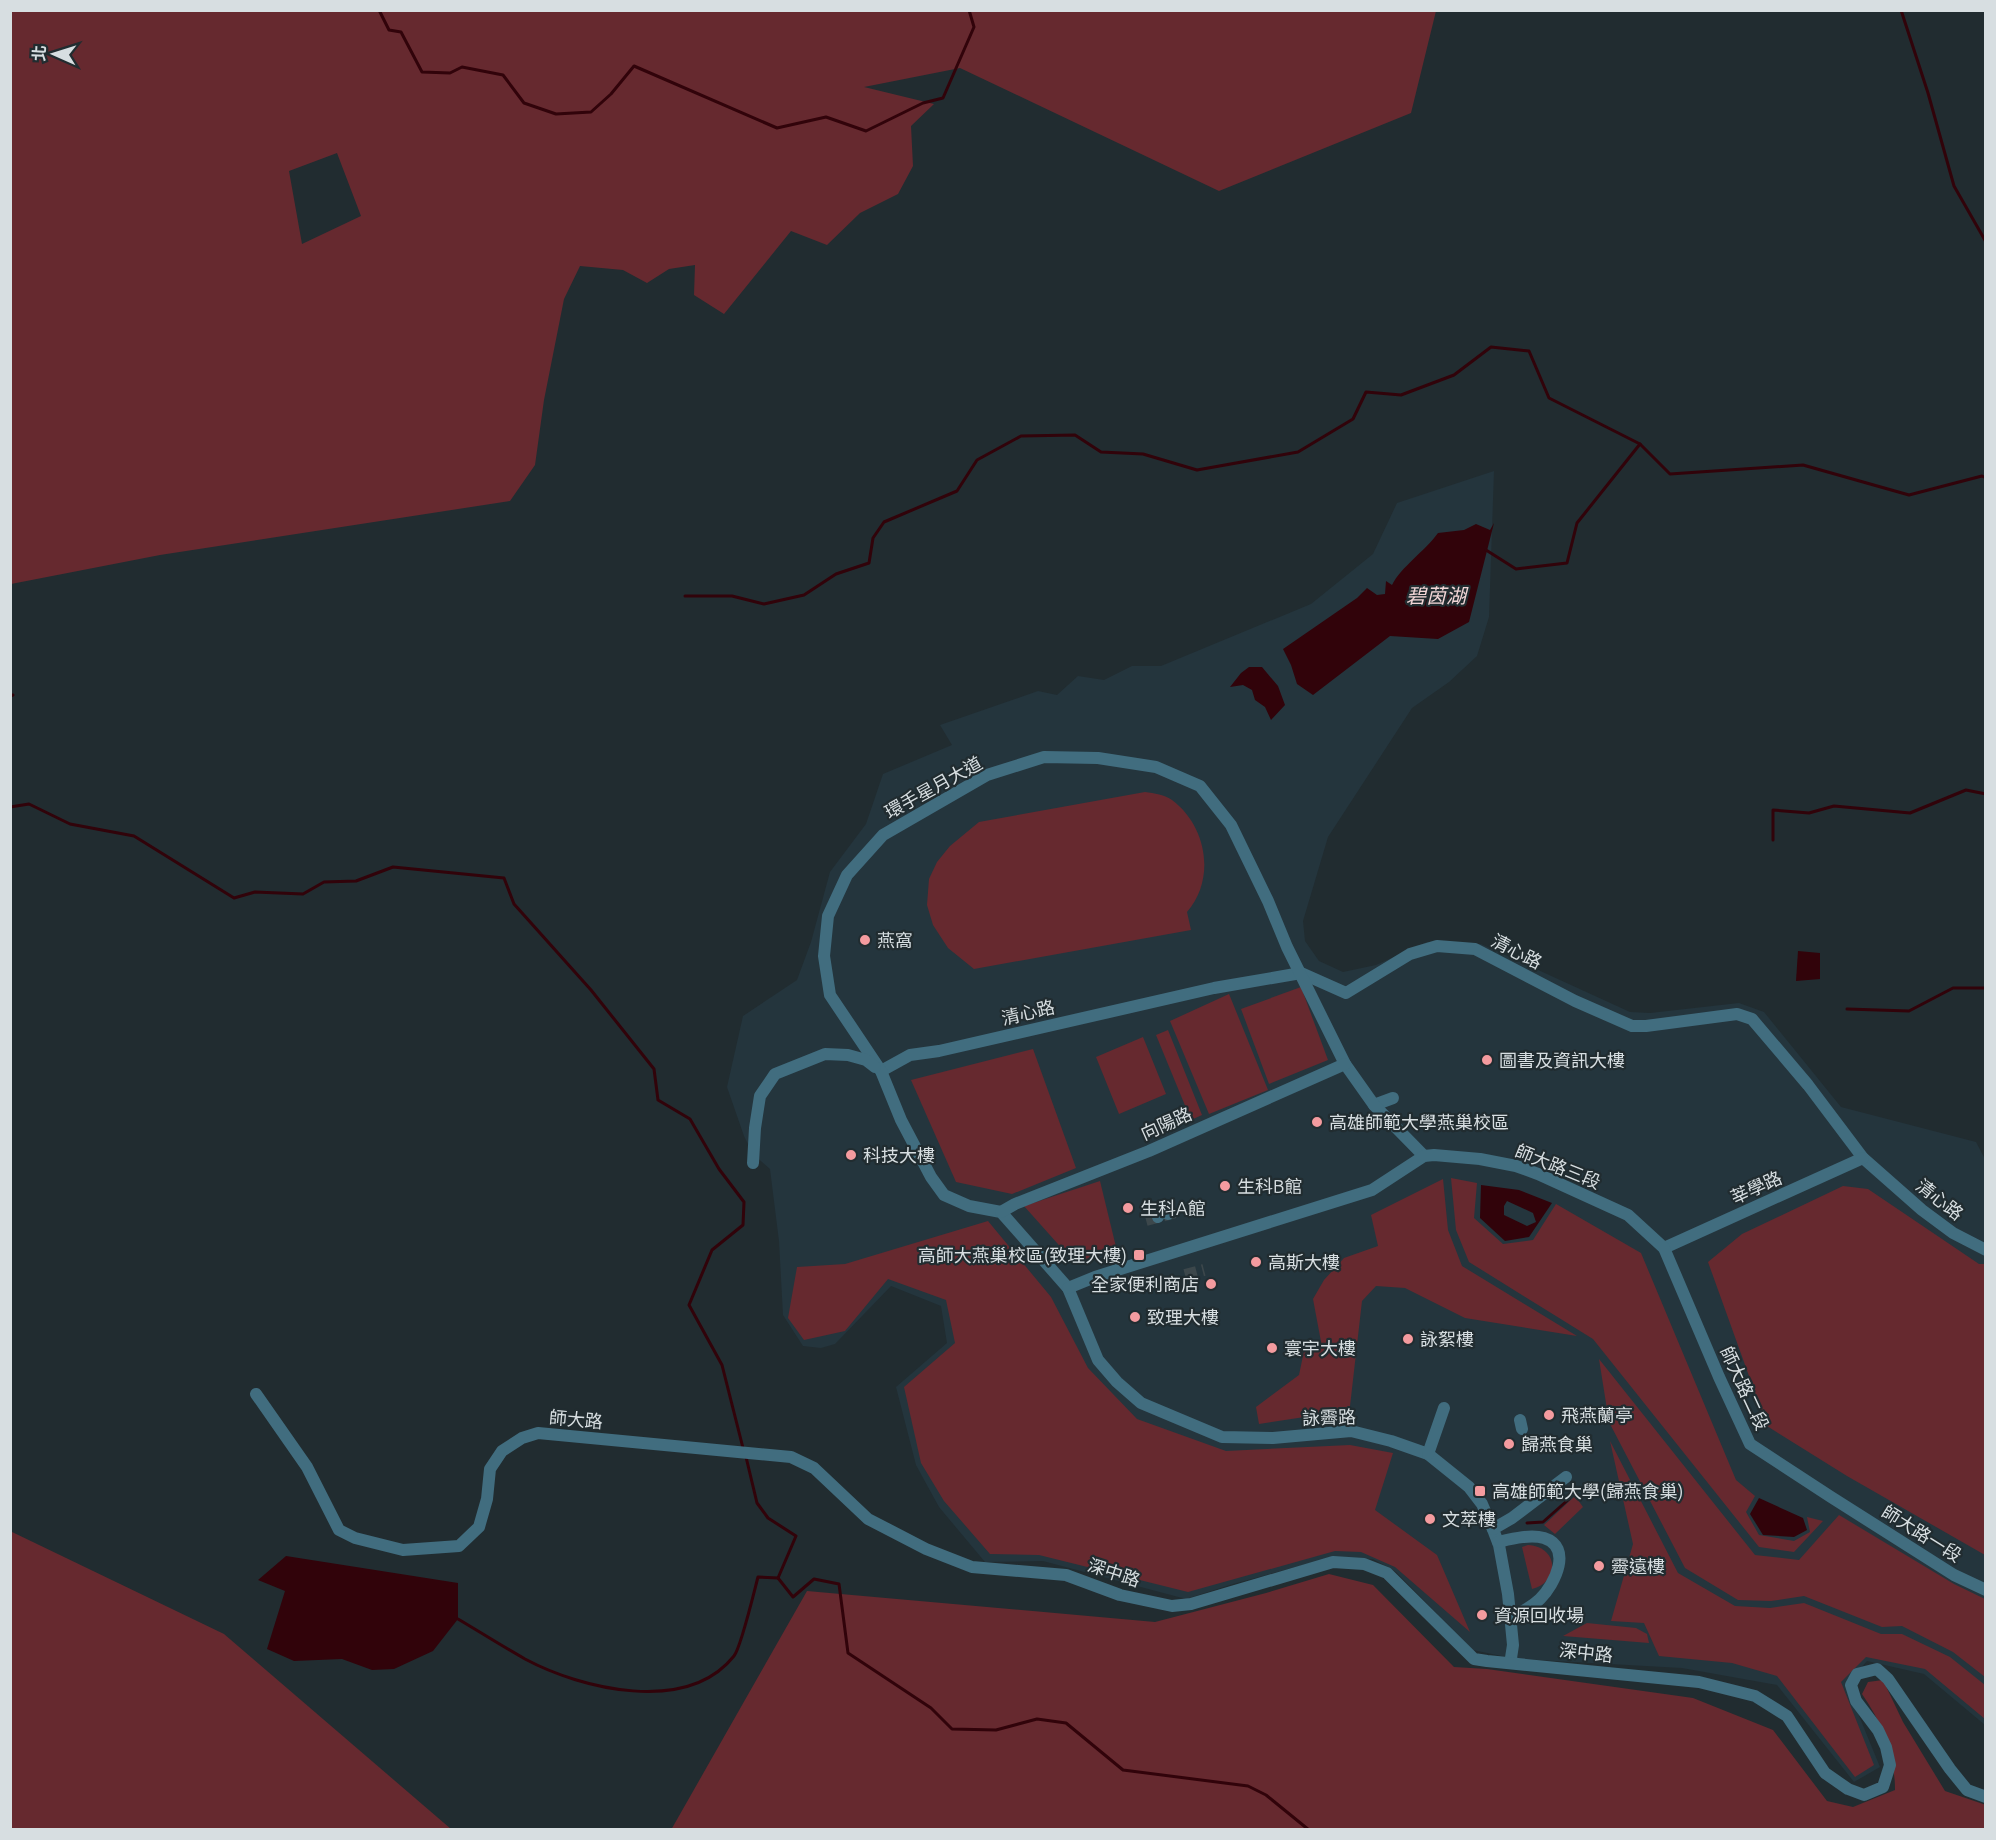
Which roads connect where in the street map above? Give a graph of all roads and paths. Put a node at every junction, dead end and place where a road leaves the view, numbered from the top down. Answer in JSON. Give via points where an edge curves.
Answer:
{"nodes":[{"id":1,"x":1301,"y":973,"type":"junction"},
{"id":2,"x":1345,"y":1064,"type":"junction"},
{"id":3,"x":881,"y":1071,"type":"junction"},
{"id":4,"x":1393,"y":1098,"type":"dead end"},
{"id":5,"x":1374,"y":1105,"type":"junction"},
{"id":6,"x":1424,"y":1156,"type":"junction"},
{"id":7,"x":1863,"y":1158,"type":"junction"},
{"id":8,"x":753,"y":1163,"type":"dead end"},
{"id":9,"x":1001,"y":1212,"type":"junction"},
{"id":10,"x":1664,"y":1248,"type":"junction"},
{"id":11,"x":1986,"y":1250,"type":"edge"},
{"id":12,"x":1068,"y":1288,"type":"junction"},
{"id":13,"x":256,"y":1394,"type":"dead end"},
{"id":14,"x":1444,"y":1408,"type":"dead end"},
{"id":15,"x":1428,"y":1454,"type":"junction"},
{"id":16,"x":1566,"y":1477,"type":"dead end"},
{"id":17,"x":1840,"y":1503,"type":"joint"},
{"id":18,"x":1495,"y":1536,"type":"junction"},
{"id":19,"x":972,"y":1568,"type":"joint"},
{"id":20,"x":1986,"y":1590,"type":"edge"},
{"id":21,"x":1509,"y":1618,"type":"junction"},
{"id":22,"x":1512,"y":1660,"type":"junction"},
{"id":23,"x":1986,"y":1797,"type":"edge"}],
"edges":[{"from":1,"to":2,"type":"street","name":"環手星月大道"},
{"from":1,"to":3,"type":"street","name":"清心路","via":[[1214,988],[910,1055]]},
{"from":1,"to":3,"type":"street","name":"環手星月大道","via":[[1231,825],[1200,786],[1156,767],[1098,758],[1044,757],[987,775],[884,835],[847,875],[828,916],[824,956],[830,995]]},
{"from":1,"to":7,"type":"street","name":"清心路","via":[[1346,993],[1410,954],[1437,946],[1475,950],[1632,1026],[1737,1014],[1752,1019],[1773,1043]]},
{"from":2,"to":5,"type":"street","name":"環手星月大道"},
{"from":2,"to":9,"type":"street","name":"向陽路"},
{"from":3,"to":8,"type":"street","via":[[866,1060],[825,1054],[775,1074],[760,1096]]},
{"from":3,"to":9,"type":"street","name":"環手星月大道","via":[[901,1120],[944,1195],[969,1206]]},
{"from":4,"to":5,"type":"street"},
{"from":5,"to":6,"type":"street","name":"環手星月大道"},
{"from":6,"to":10,"type":"street","name":"師大路三段","via":[[1480,1159],[1538,1174],[1628,1215]]},
{"from":6,"to":12,"type":"street","via":[[1372,1190]]},
{"from":7,"to":10,"type":"street","name":"莘學路"},
{"from":7,"to":11,"type":"street","name":"清心路","via":[[1922,1210],[1953,1233]]},
{"from":9,"to":12,"type":"street"},
{"from":10,"to":17,"type":"street","name":"師大路二段","via":[[1750,1444]]},
{"from":12,"to":15,"type":"street","name":"詠霽路","via":[[1098,1360],[1141,1403],[1222,1437],[1272,1438],[1351,1431]]},
{"from":13,"to":19,"type":"street","name":"師大路","via":[[307,1467],[339,1530],[355,1538],[412,1549],[459,1546],[479,1527],[490,1469],[502,1451],[538,1433],[791,1457],[814,1468],[868,1519]]},
{"from":14,"to":15,"type":"street","via":[[1430,1439]]},
{"from":15,"to":18,"type":"street","name":"詠霽路","via":[[1469,1487],[1482,1504]]},
{"from":16,"to":18,"type":"street"},
{"from":17,"to":20,"type":"street","name":"師大路一段","via":[[1954,1575]]},
{"from":18,"to":21,"type":"street","name":"詠霽路","via":[[1508,1594]]},
{"from":18,"to":21,"type":"street","via":[[1541,1537],[1557,1547],[1557,1574],[1547,1591],[1539,1601]]},
{"from":19,"to":22,"type":"street","name":"深中路","via":[[1066,1575],[1120,1595],[1172,1606],[1191,1604],[1333,1562],[1364,1564],[1387,1573],[1474,1659]]},
{"from":21,"to":22,"type":"street","name":"詠霽路"},
{"from":22,"to":23,"type":"street","name":"深中路","via":[[1699,1682],[1755,1696],[1787,1716],[1825,1773],[1864,1795],[1883,1787],[1890,1765],[1878,1730],[1856,1701],[1851,1685],[1857,1674],[1877,1669],[1967,1790]]}]}
